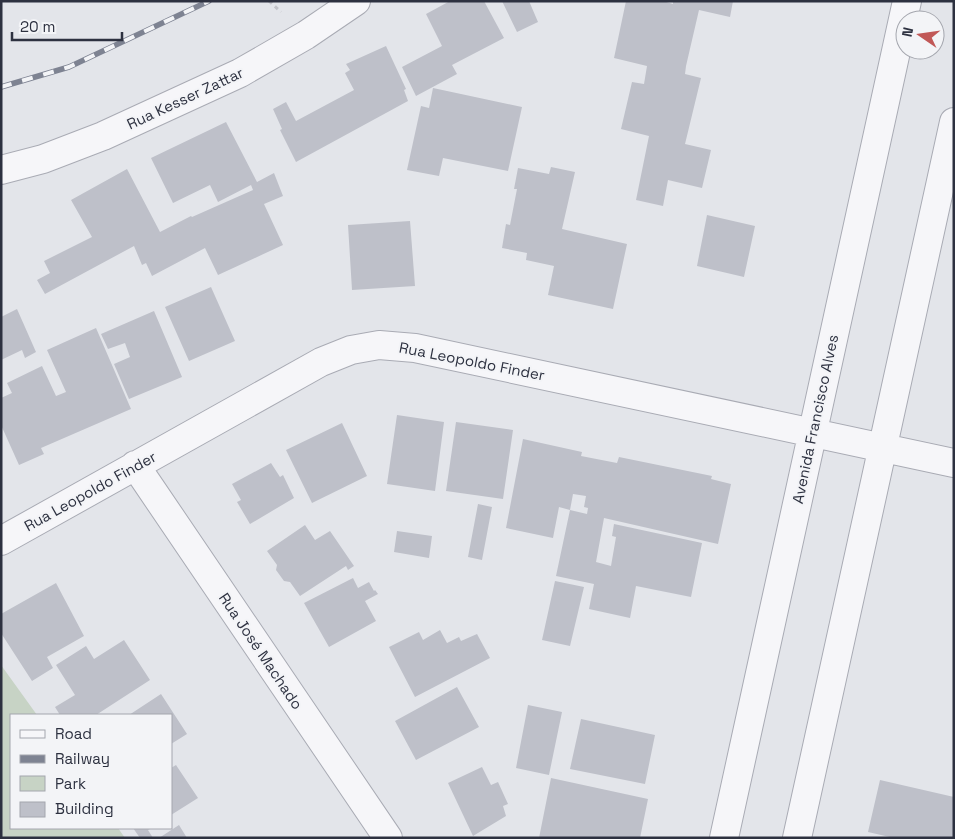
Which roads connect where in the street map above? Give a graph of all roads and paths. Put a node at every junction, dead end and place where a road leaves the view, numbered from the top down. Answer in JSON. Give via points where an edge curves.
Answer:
{"nodes":[{"id":1,"x":356,"y":1,"type":"edge"},
{"id":2,"x":906,"y":1,"type":"edge"},
{"id":3,"x":954,"y":122,"type":"edge"},
{"id":4,"x":1,"y":170,"type":"edge"},
{"id":5,"x":812,"y":433,"type":"junction"},
{"id":6,"x":882,"y":448,"type":"junction"},
{"id":7,"x":954,"y":463,"type":"edge"},
{"id":8,"x":135,"y":465,"type":"junction"},
{"id":9,"x":1,"y":541,"type":"edge"},
{"id":10,"x":388,"y":838,"type":"edge"},
{"id":11,"x":724,"y":838,"type":"edge"},
{"id":12,"x":797,"y":838,"type":"edge"}],
"edges":[{"from":1,"to":4,"type":"street","name":"Rua Kesser Zattar","via":[[240,73],[103,136],[42,159]]},
{"from":2,"to":5,"type":"street","name":"Avenida Francisco Alves"},
{"from":3,"to":6,"type":"street"},
{"from":5,"to":6,"type":"street","name":"Rua Leopoldo Finder"},
{"from":5,"to":8,"type":"street","name":"Rua Leopoldo Finder","via":[[415,348],[378,345],[351,350],[322,362]]},
{"from":5,"to":11,"type":"street","name":"Avenida Francisco Alves"},
{"from":6,"to":7,"type":"street","name":"Rua Leopoldo Finder"},
{"from":6,"to":12,"type":"street"},
{"from":8,"to":9,"type":"street","name":"Rua Leopoldo Finder"},
{"from":8,"to":10,"type":"street","name":"Rua José Machado"}]}
